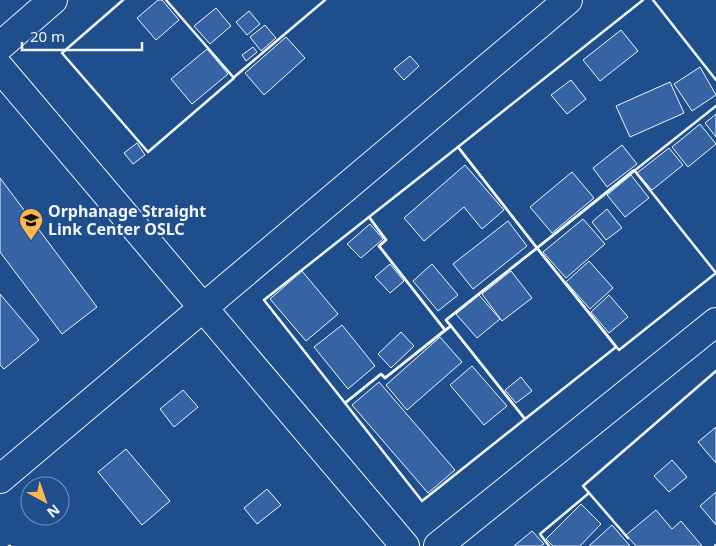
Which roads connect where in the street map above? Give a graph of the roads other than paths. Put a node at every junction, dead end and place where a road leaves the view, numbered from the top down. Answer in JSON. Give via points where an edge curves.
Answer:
{"nodes":[{"id":1,"x":53,"y":0,"type":"edge"},
{"id":2,"x":568,"y":0,"type":"edge"},
{"id":3,"x":0,"y":46,"type":"edge"},
{"id":4,"x":0,"y":68,"type":"edge"},
{"id":5,"x":203,"y":308,"type":"junction"},
{"id":6,"x":716,"y":322,"type":"edge"},
{"id":7,"x":0,"y":479,"type":"edge"},
{"id":8,"x":405,"y":546,"type":"edge"},
{"id":9,"x":438,"y":546,"type":"edge"}],
"edges":[{"from":1,"to":3,"type":"street"},
{"from":2,"to":5,"type":"street"},
{"from":4,"to":5,"type":"street"},
{"from":5,"to":7,"type":"street"},
{"from":5,"to":8,"type":"street"},
{"from":6,"to":9,"type":"street"}]}
